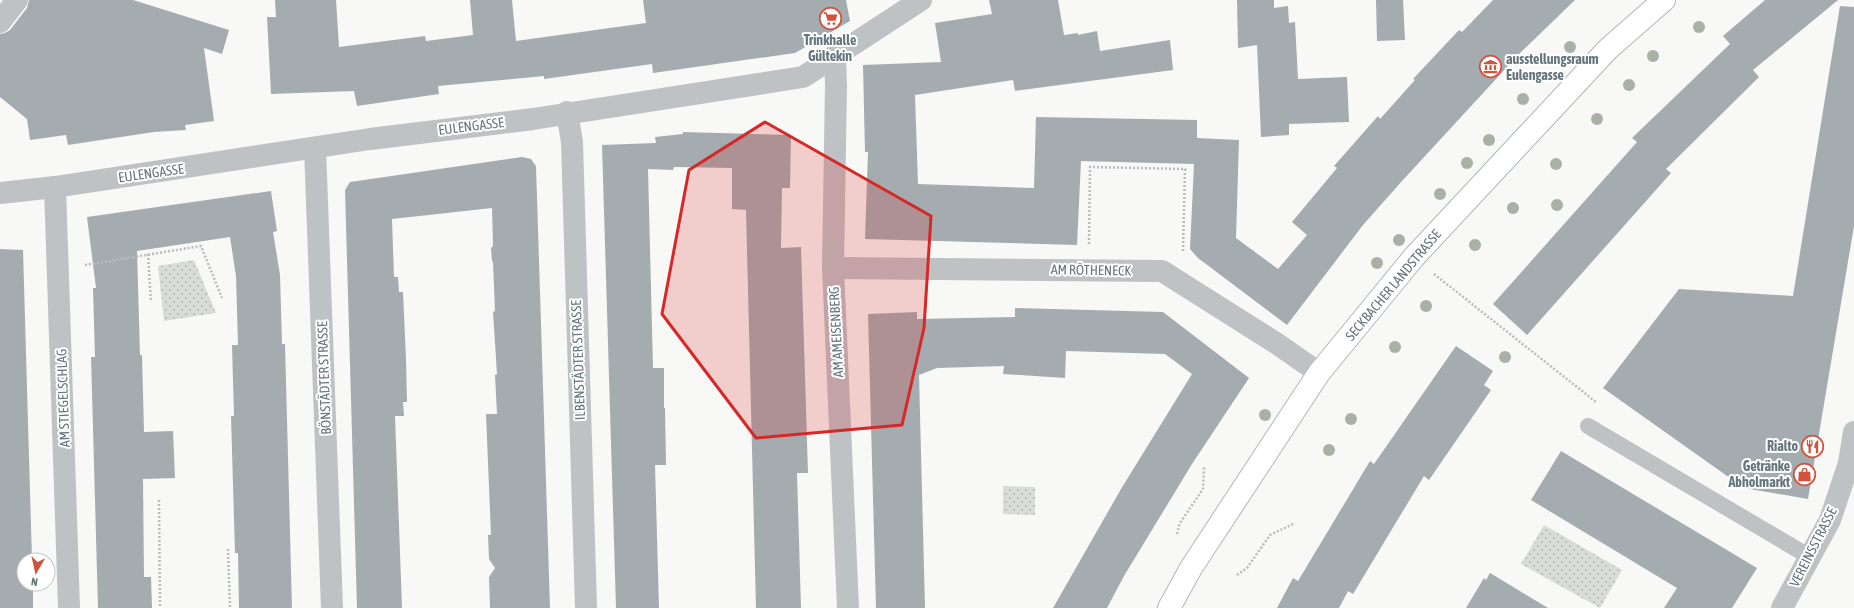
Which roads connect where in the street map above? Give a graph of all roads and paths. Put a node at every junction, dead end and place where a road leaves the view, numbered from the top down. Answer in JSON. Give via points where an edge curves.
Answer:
{"nodes":[{"id":1,"x":17,"y":0,"type":"edge"},
{"id":2,"x":921,"y":0,"type":"edge"},
{"id":3,"x":1664,"y":0,"type":"edge"},
{"id":4,"x":0,"y":22,"type":"edge"},
{"id":5,"x":834,"y":55,"type":"junction"},
{"id":6,"x":567,"y":112,"type":"junction"},
{"id":7,"x":315,"y":148,"type":"junction"},
{"id":8,"x":54,"y":187,"type":"junction"},
{"id":9,"x":0,"y":193,"type":"edge"},
{"id":10,"x":1088,"y":249,"type":"dead end"},
{"id":11,"x":1183,"y":251,"type":"dead end"},
{"id":12,"x":148,"y":254,"type":"junction"},
{"id":13,"x":1414,"y":257,"type":"junction"},
{"id":14,"x":84,"y":265,"type":"dead end"},
{"id":15,"x":833,"y":268,"type":"junction"},
{"id":16,"x":222,"y":298,"type":"dead end"},
{"id":17,"x":151,"y":302,"type":"dead end"},
{"id":18,"x":1319,"y":372,"type":"junction"},
{"id":19,"x":1591,"y":400,"type":"dead end"},
{"id":20,"x":1588,"y":426,"type":"dead end"},
{"id":21,"x":1854,"y":432,"type":"edge"},
{"id":22,"x":1852,"y":463,"type":"edge"},
{"id":23,"x":1204,"y":466,"type":"dead end"},
{"id":24,"x":158,"y":500,"type":"dead end"},
{"id":25,"x":1295,"y":523,"type":"dead end"},
{"id":26,"x":1177,"y":534,"type":"dead end"},
{"id":27,"x":228,"y":549,"type":"dead end"},
{"id":28,"x":1810,"y":557,"type":"junction"},
{"id":29,"x":1237,"y":575,"type":"dead end"},
{"id":30,"x":69,"y":608,"type":"edge"},
{"id":31,"x":160,"y":608,"type":"edge"},
{"id":32,"x":230,"y":608,"type":"edge"},
{"id":33,"x":332,"y":608,"type":"edge"},
{"id":34,"x":586,"y":608,"type":"edge"},
{"id":35,"x":848,"y":608,"type":"edge"},
{"id":36,"x":1169,"y":608,"type":"edge"},
{"id":37,"x":1782,"y":608,"type":"edge"}],
"edges":[{"from":1,"to":4,"type":"street"},
{"from":2,"to":5,"type":"street","name":"EULENGASSE"},
{"from":3,"to":13,"type":"main road","name":"SECKBACHER LANDSTRASSE","via":[[1608,49]]},
{"from":5,"to":6,"type":"street","name":"EULENGASSE","via":[[803,77]]},
{"from":5,"to":15,"type":"street","name":"AM AMEISENBERG","via":[[836,85]]},
{"from":6,"to":7,"type":"street","name":"EULENGASSE"},
{"from":6,"to":34,"type":"street","name":"ILBENSTÄDTER STRASSE","via":[[572,150]]},
{"from":7,"to":8,"type":"street","name":"EULENGASSE"},
{"from":7,"to":33,"type":"street","name":"BÖNSTÄDTER STRASSE"},
{"from":8,"to":9,"type":"street","name":"EULENGASSE"},
{"from":8,"to":30,"type":"street","name":"AM STIEGELSCHLAG"},
{"from":10,"to":11,"type":"path","via":[[1090,167],[1166,168],[1185,169]]},
{"from":12,"to":14,"type":"path"},
{"from":12,"to":16,"type":"path","via":[[201,246]]},
{"from":12,"to":17,"type":"path"},
{"from":13,"to":18,"type":"main road","name":"SECKBACHER LANDSTRASSE"},
{"from":13,"to":19,"type":"path"},
{"from":15,"to":18,"type":"street","name":"AM RÖTHENECK","via":[[1162,271]]},
{"from":15,"to":35,"type":"street","name":"AM AMEISENBERG"},
{"from":18,"to":36,"type":"main road","name":"SECKBACHER LANDSTRASSE","via":[[1191,568]]},
{"from":20,"to":28,"type":"lane"},
{"from":21,"to":22,"type":"street","name":"VEREINSSTRASSE"},
{"from":22,"to":28,"type":"street","name":"VEREINSSTRASSE","via":[[1830,520]]},
{"from":23,"to":26,"type":"path","via":[[1203,489],[1180,523]]},
{"from":24,"to":31,"type":"path"},
{"from":25,"to":29,"type":"path","via":[[1270,535],[1247,568]]},
{"from":27,"to":32,"type":"path"},
{"from":28,"to":37,"type":"street","name":"VEREINSSTRASSE"}]}
